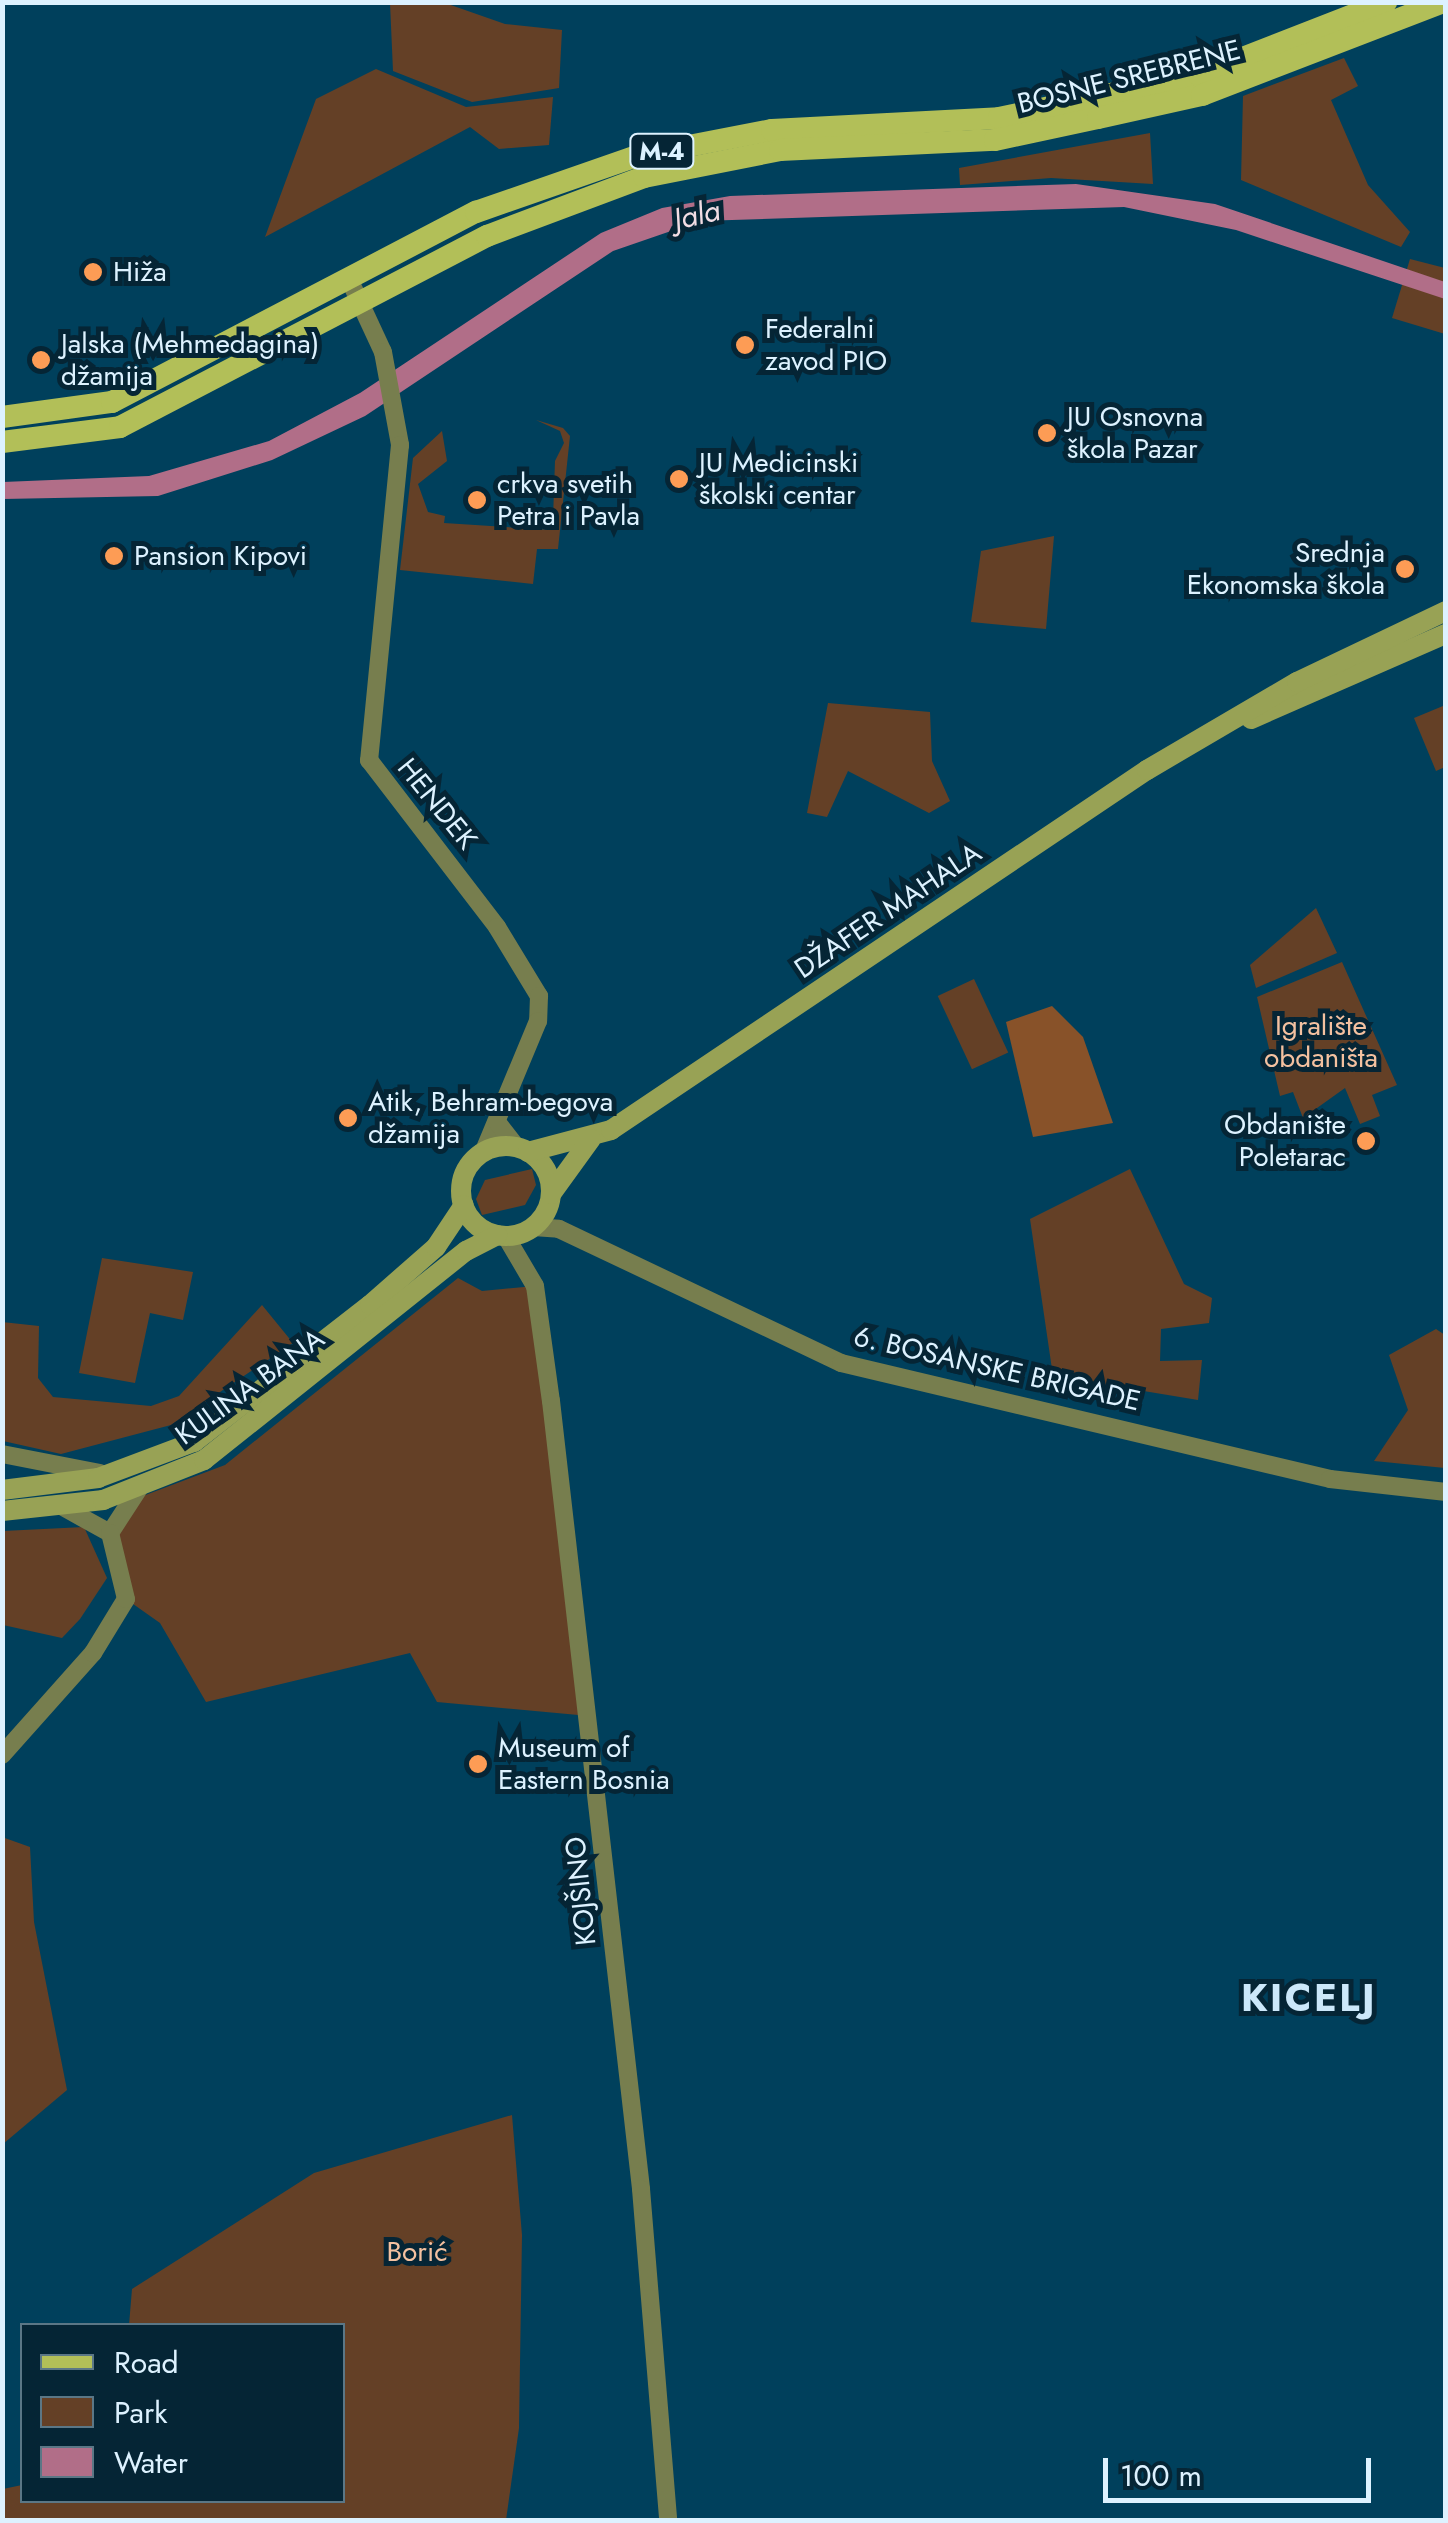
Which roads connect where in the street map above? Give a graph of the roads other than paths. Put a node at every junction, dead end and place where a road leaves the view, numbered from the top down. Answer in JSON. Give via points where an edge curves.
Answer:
{"nodes":[{"id":1,"x":1386,"y":2,"type":"edge"},
{"id":2,"x":1443,"y":2,"type":"edge"},
{"id":3,"x":997,"y":129,"type":"junction"},
{"id":4,"x":350,"y":280,"type":"junction"},
{"id":5,"x":367,"y":312,"type":"junction"},
{"id":6,"x":2,"y":417,"type":"edge"},
{"id":7,"x":2,"y":442,"type":"edge"},
{"id":8,"x":1446,"y":611,"type":"edge"},
{"id":9,"x":1446,"y":634,"type":"edge"},
{"id":10,"x":1347,"y":669,"type":"junction"},
{"id":11,"x":497,"y":1122,"type":"junction"},
{"id":12,"x":592,"y":1138,"type":"junction"},
{"id":13,"x":522,"y":1150,"type":"junction"},
{"id":14,"x":483,"y":1152,"type":"junction"},
{"id":15,"x":550,"y":1198,"type":"junction"},
{"id":16,"x":464,"y":1205,"type":"junction"},
{"id":17,"x":532,"y":1227,"type":"junction"},
{"id":18,"x":559,"y":1229,"type":"junction"},
{"id":19,"x":501,"y":1235,"type":"junction"},
{"id":20,"x":526,"y":1259,"type":"junction"},
{"id":21,"x":2,"y":1454,"type":"edge"},
{"id":22,"x":110,"y":1474,"type":"junction"},
{"id":23,"x":140,"y":1486,"type":"junction"},
{"id":24,"x":2,"y":1490,"type":"edge"},
{"id":25,"x":1446,"y":1492,"type":"edge"},
{"id":26,"x":63,"y":1507,"type":"junction"},
{"id":27,"x":2,"y":1512,"type":"edge"},
{"id":28,"x":110,"y":1533,"type":"junction"},
{"id":29,"x":2,"y":1754,"type":"edge"},
{"id":30,"x":668,"y":2520,"type":"edge"}],
"edges":[{"from":1,"to":3,"type":"main road","name":"BOSNE SREBRENE","number":"M-4","via":[[1199,76]]},
{"from":2,"to":3,"type":"main road","name":"BOSNE SREBRENE","number":"M-4","via":[[1202,95]]},
{"from":3,"to":4,"type":"main road","number":"M-4","via":[[772,130],[636,156],[476,212]]},
{"from":3,"to":5,"type":"main road","number":"M-4","via":[[780,150],[644,176],[487,236]]},
{"from":4,"to":5,"type":"street"},
{"from":4,"to":6,"type":"main road","number":"M-4","via":[[112,402]]},
{"from":5,"to":7,"type":"main road","number":"M-4","via":[[120,427]]},
{"from":5,"to":11,"type":"street","name":"HENDEK","via":[[383,352],[398,430],[369,760],[497,927],[539,996],[538,1021]]},
{"from":8,"to":10,"type":"main road"},
{"from":9,"to":10,"type":"main road"},
{"from":10,"to":12,"type":"main road","name":"DŽAFER MAHALA","via":[[1147,770]]},
{"from":11,"to":13,"type":"street"},
{"from":11,"to":14,"type":"street"},
{"from":12,"to":13,"type":"main road","name":"DŽAFER MAHALA"},
{"from":12,"to":15,"type":"main road","name":"DŽAFER MAHALA"},
{"from":13,"to":14,"type":"main road"},
{"from":13,"to":15,"type":"main road","via":[[543,1165]]},
{"from":14,"to":16,"type":"main road","via":[[464,1177]]},
{"from":15,"to":17,"type":"main road"},
{"from":15,"to":18,"type":"street"},
{"from":16,"to":19,"type":"main road"},
{"from":16,"to":22,"type":"main road","name":"KULINA BANA","via":[[436,1247],[261,1393],[194,1442]]},
{"from":17,"to":18,"type":"street","name":"6. BOSANSKE BRIGADE"},
{"from":17,"to":19,"type":"main road"},
{"from":17,"to":20,"type":"street"},
{"from":18,"to":25,"type":"street","name":"6. BOSANSKE BRIGADE","via":[[841,1362],[1330,1479]]},
{"from":19,"to":20,"type":"street"},
{"from":19,"to":23,"type":"main road","name":"KULINA BANA","via":[[466,1251],[204,1460]]},
{"from":20,"to":30,"type":"street","name":"KOJŠINO","via":[[581,1639]]},
{"from":21,"to":22,"type":"street"},
{"from":22,"to":24,"type":"main road","name":"KULINA BANA"},
{"from":23,"to":26,"type":"main road","name":"KULINA BANA"},
{"from":23,"to":28,"type":"street"},
{"from":26,"to":27,"type":"main road","name":"KULINA BANA"},
{"from":26,"to":28,"type":"street"},
{"from":28,"to":29,"type":"street","via":[[126,1599],[94,1653]]}]}
